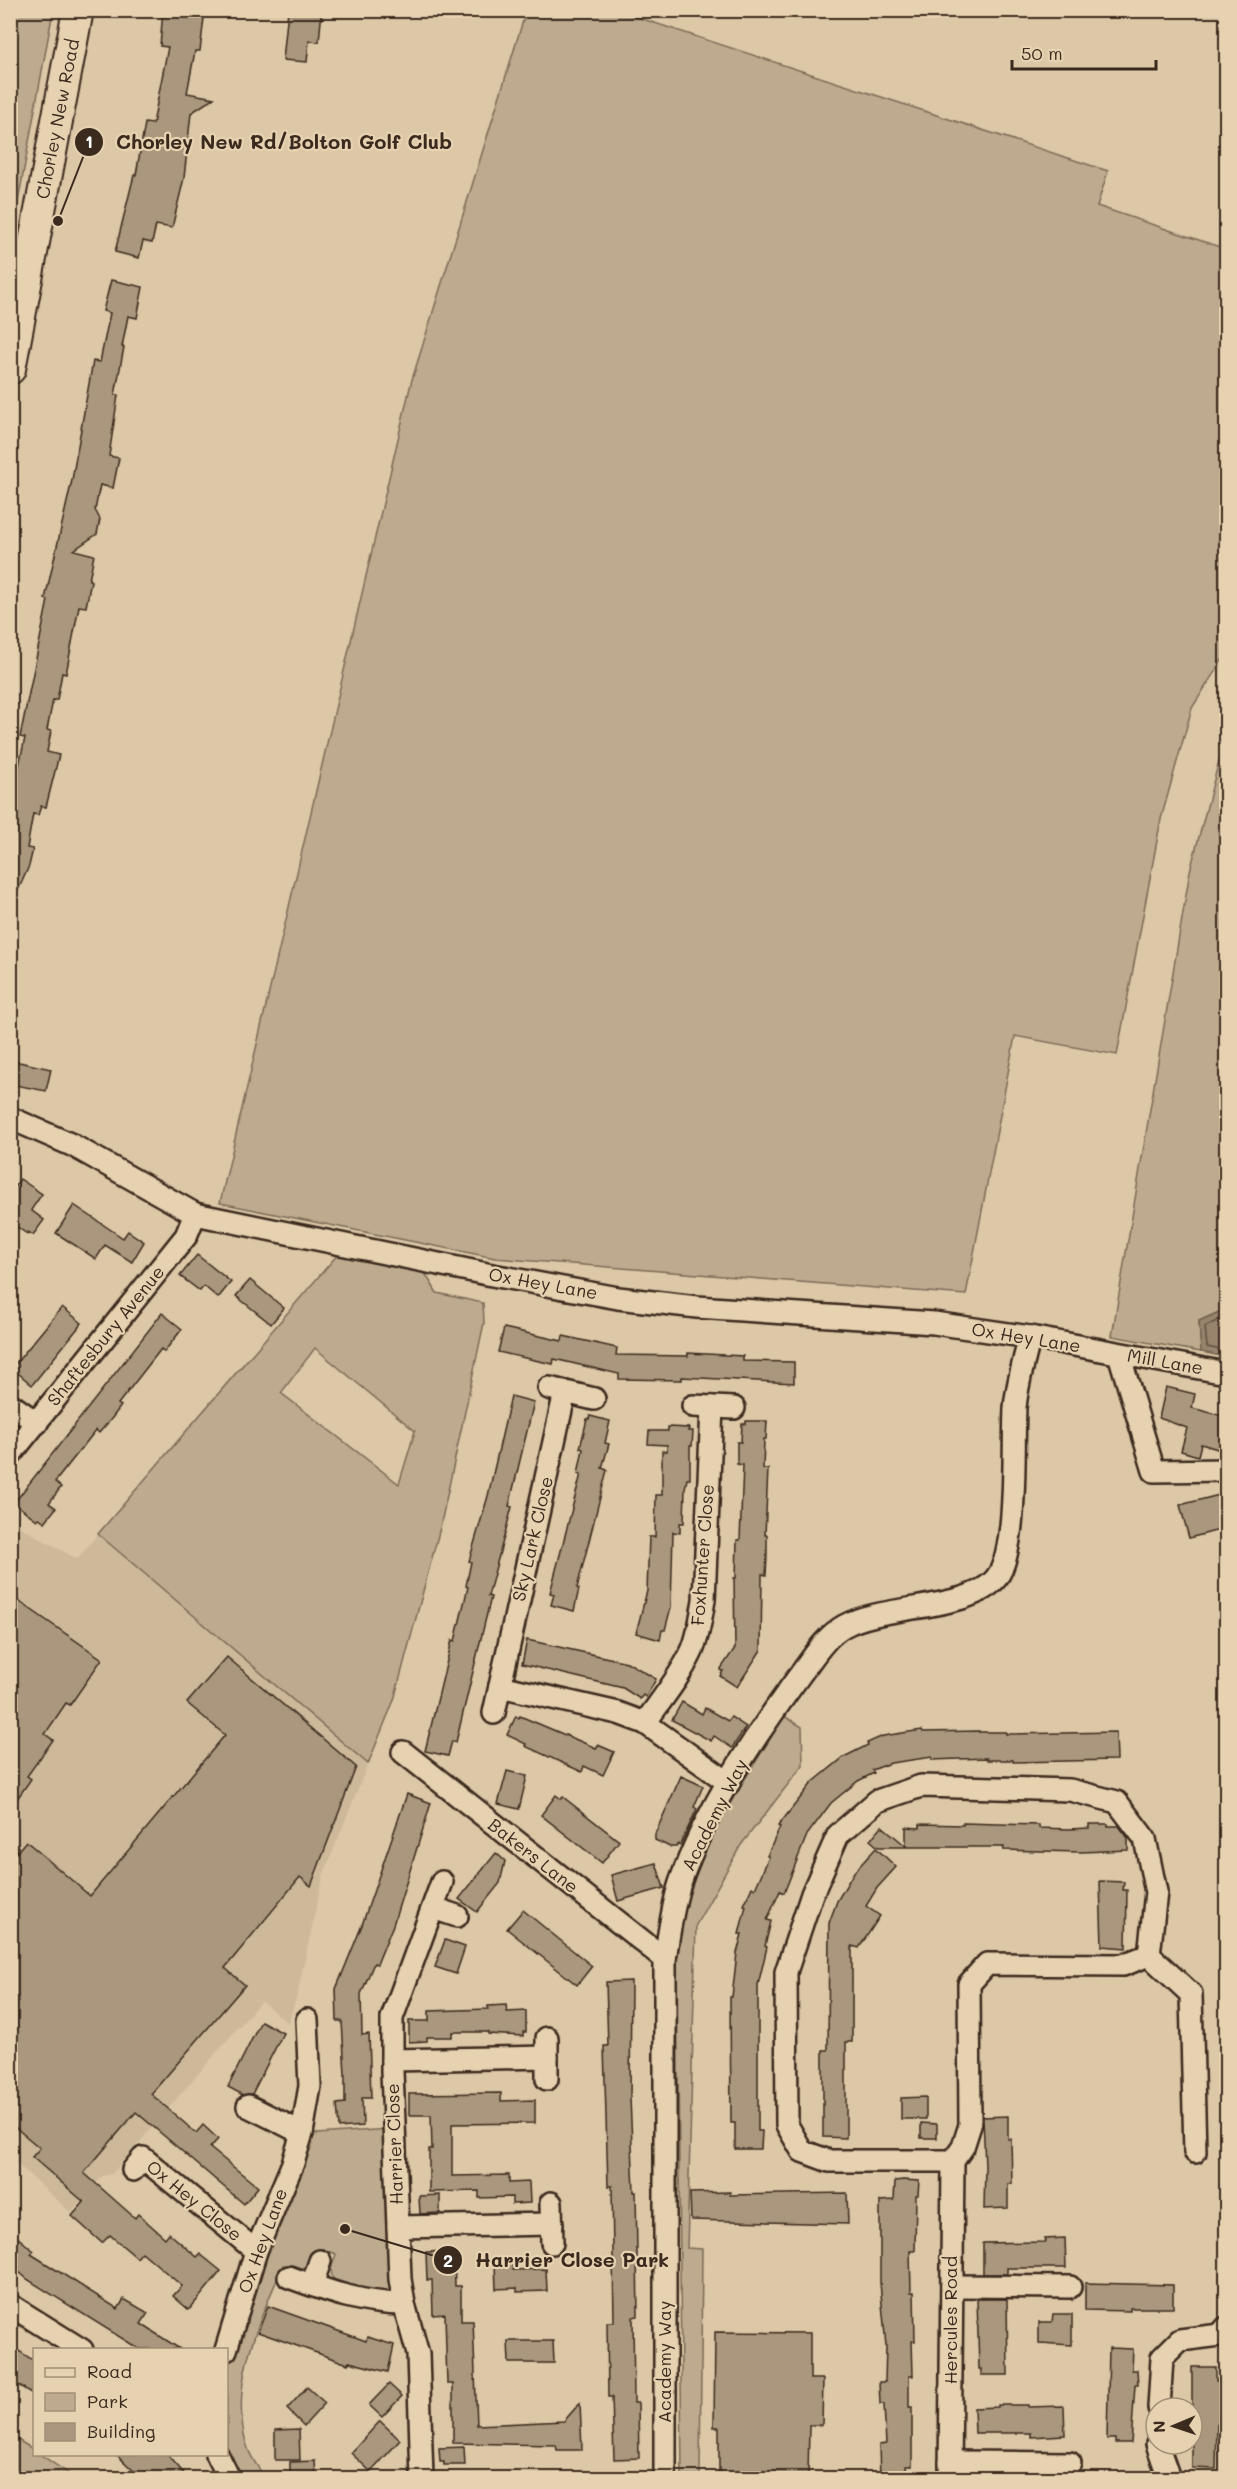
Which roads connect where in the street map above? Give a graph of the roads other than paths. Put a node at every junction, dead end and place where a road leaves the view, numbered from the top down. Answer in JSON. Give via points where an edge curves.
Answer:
{"nodes":[{"id":1,"x":78,"y":10,"type":"edge"},
{"id":2,"x":10,"y":369,"type":"edge"},
{"id":3,"x":10,"y":1118,"type":"edge"},
{"id":4,"x":195,"y":1214,"type":"junction"},
{"id":5,"x":1030,"y":1337,"type":"junction"},
{"id":6,"x":1111,"y":1352,"type":"junction"},
{"id":7,"x":1227,"y":1373,"type":"edge"},
{"id":8,"x":594,"y":1399,"type":"dead end"},
{"id":9,"x":10,"y":1404,"type":"edge"},
{"id":10,"x":734,"y":1408,"type":"dead end"},
{"id":11,"x":37,"y":1423,"type":"junction"},
{"id":12,"x":10,"y":1455,"type":"edge"},
{"id":13,"x":1227,"y":1470,"type":"edge"},
{"id":14,"x":500,"y":1686,"type":"junction"},
{"id":15,"x":494,"y":1713,"type":"dead end"},
{"id":16,"x":645,"y":1723,"type":"junction"},
{"id":17,"x":403,"y":1752,"type":"dead end"},
{"id":18,"x":729,"y":1783,"type":"junction"},
{"id":19,"x":442,"y":1882,"type":"dead end"},
{"id":20,"x":433,"y":1908,"type":"junction"},
{"id":21,"x":457,"y":1916,"type":"dead end"},
{"id":22,"x":1149,"y":1955,"type":"junction"},
{"id":23,"x":665,"y":1959,"type":"junction"},
{"id":24,"x":307,"y":2020,"type":"dead end"},
{"id":25,"x":392,"y":2060,"type":"junction"},
{"id":26,"x":548,"y":2079,"type":"dead end"},
{"id":27,"x":248,"y":2106,"type":"dead end"},
{"id":28,"x":302,"y":2133,"type":"junction"},
{"id":29,"x":1195,"y":2152,"type":"dead end"},
{"id":30,"x":953,"y":2161,"type":"junction"},
{"id":31,"x":133,"y":2170,"type":"dead end"},
{"id":32,"x":551,"y":2202,"type":"dead end"},
{"id":33,"x":398,"y":2228,"type":"junction"},
{"id":34,"x":256,"y":2252,"type":"junction"},
{"id":35,"x":320,"y":2261,"type":"dead end"},
{"id":36,"x":289,"y":2277,"type":"dead end"},
{"id":37,"x":312,"y":2285,"type":"junction"},
{"id":38,"x":952,"y":2286,"type":"junction"},
{"id":39,"x":1070,"y":2287,"type":"dead end"},
{"id":40,"x":404,"y":2304,"type":"junction"},
{"id":41,"x":10,"y":2305,"type":"edge"},
{"id":42,"x":1227,"y":2328,"type":"edge"},
{"id":43,"x":80,"y":2348,"type":"edge"},
{"id":44,"x":226,"y":2348,"type":"edge"},
{"id":45,"x":1160,"y":2396,"type":"edge"},
{"id":46,"x":218,"y":2456,"type":"edge"},
{"id":47,"x":1162,"y":2456,"type":"edge"},
{"id":48,"x":1070,"y":2463,"type":"dead end"},
{"id":49,"x":950,"y":2470,"type":"edge"},
{"id":50,"x":229,"y":2478,"type":"edge"},
{"id":51,"x":422,"y":2478,"type":"edge"},
{"id":52,"x":665,"y":2478,"type":"edge"},
{"id":53,"x":1170,"y":2478,"type":"edge"}],
"edges":[{"from":1,"to":2,"type":"highway","name":"Chorley New Road"},
{"from":3,"to":4,"type":"street","name":"Ox Hey Lane","via":[[72,1145]]},
{"from":4,"to":5,"type":"street","name":"Ox Hey Lane","via":[[618,1298],[934,1323]]},
{"from":4,"to":11,"type":"street","name":"Shaftesbury Avenue","via":[[186,1236]]},
{"from":5,"to":6,"type":"street","name":"Ox Hey Lane"},
{"from":5,"to":18,"type":"street","name":"Academy Way","via":[[1015,1405],[1011,1534],[998,1577],[987,1588],[968,1597],[845,1625],[827,1639],[776,1707]]},
{"from":6,"to":7,"type":"street","name":"Mill Lane"},
{"from":6,"to":13,"type":"street","via":[[1154,1471]]},
{"from":8,"to":14,"type":"street","name":"Sky Lark Close","via":[[557,1390]]},
{"from":9,"to":11,"type":"street"},
{"from":10,"to":16,"type":"street","name":"Foxhunter Close","via":[[702,1407],[704,1600],[699,1628],[693,1650],[680,1673]]},
{"from":11,"to":12,"type":"street","name":"Shaftesbury Avenue"},
{"from":14,"to":15,"type":"street","name":"Sky Lark Close"},
{"from":14,"to":16,"type":"street","via":[[618,1713]]},
{"from":16,"to":18,"type":"street"},
{"from":17,"to":23,"type":"street","name":"Bakers Lane"},
{"from":18,"to":23,"type":"street","name":"Academy Way","via":[[680,1883]]},
{"from":19,"to":20,"type":"street","name":"Harrier Close"},
{"from":20,"to":21,"type":"street"},
{"from":20,"to":25,"type":"street","name":"Harrier Close","via":[[394,2011]]},
{"from":22,"to":29,"type":"street","via":[[1191,1994]]},
{"from":22,"to":30,"type":"street","via":[[1123,1965],[987,1964],[969,1984],[970,2125],[963,2147]]},
{"from":22,"to":30,"type":"street","via":[[1156,1892],[1145,1839],[1117,1802],[1070,1790],[921,1786],[877,1801],[838,1835],[812,1894],[786,1972],[787,2125],[802,2151],[830,2161]]},
{"from":23,"to":52,"type":"street","name":"Academy Way"},
{"from":24,"to":28,"type":"street","name":"Ox Hey Lane","via":[[310,2086]]},
{"from":25,"to":26,"type":"street","name":"Harrier Close","via":[[547,2048]]},
{"from":25,"to":33,"type":"street","name":"Harrier Close"},
{"from":27,"to":28,"type":"street"},
{"from":28,"to":34,"type":"street","name":"Ox Hey Lane"},
{"from":30,"to":38,"type":"street","name":"Hercules Road"},
{"from":31,"to":34,"type":"street","name":"Ox Hey Close","via":[[143,2158]]},
{"from":32,"to":33,"type":"street","name":"Harrier Close","via":[[552,2234]]},
{"from":33,"to":40,"type":"street","name":"Harrier Close"},
{"from":34,"to":44,"type":"street","name":"Ox Hey Lane"},
{"from":35,"to":37,"type":"street"},
{"from":36,"to":37,"type":"street"},
{"from":37,"to":40,"type":"street","via":[[368,2301]]},
{"from":38,"to":39,"type":"street"},
{"from":38,"to":49,"type":"street","name":"Hercules Road"},
{"from":40,"to":51,"type":"street","name":"Harrier Close","via":[[418,2354]]},
{"from":41,"to":43,"type":"street"},
{"from":42,"to":45,"type":"street","via":[[1220,2335],[1180,2340],[1162,2358]]},
{"from":46,"to":50,"type":"street"},
{"from":47,"to":53,"type":"street"},
{"from":48,"to":49,"type":"street"}]}
